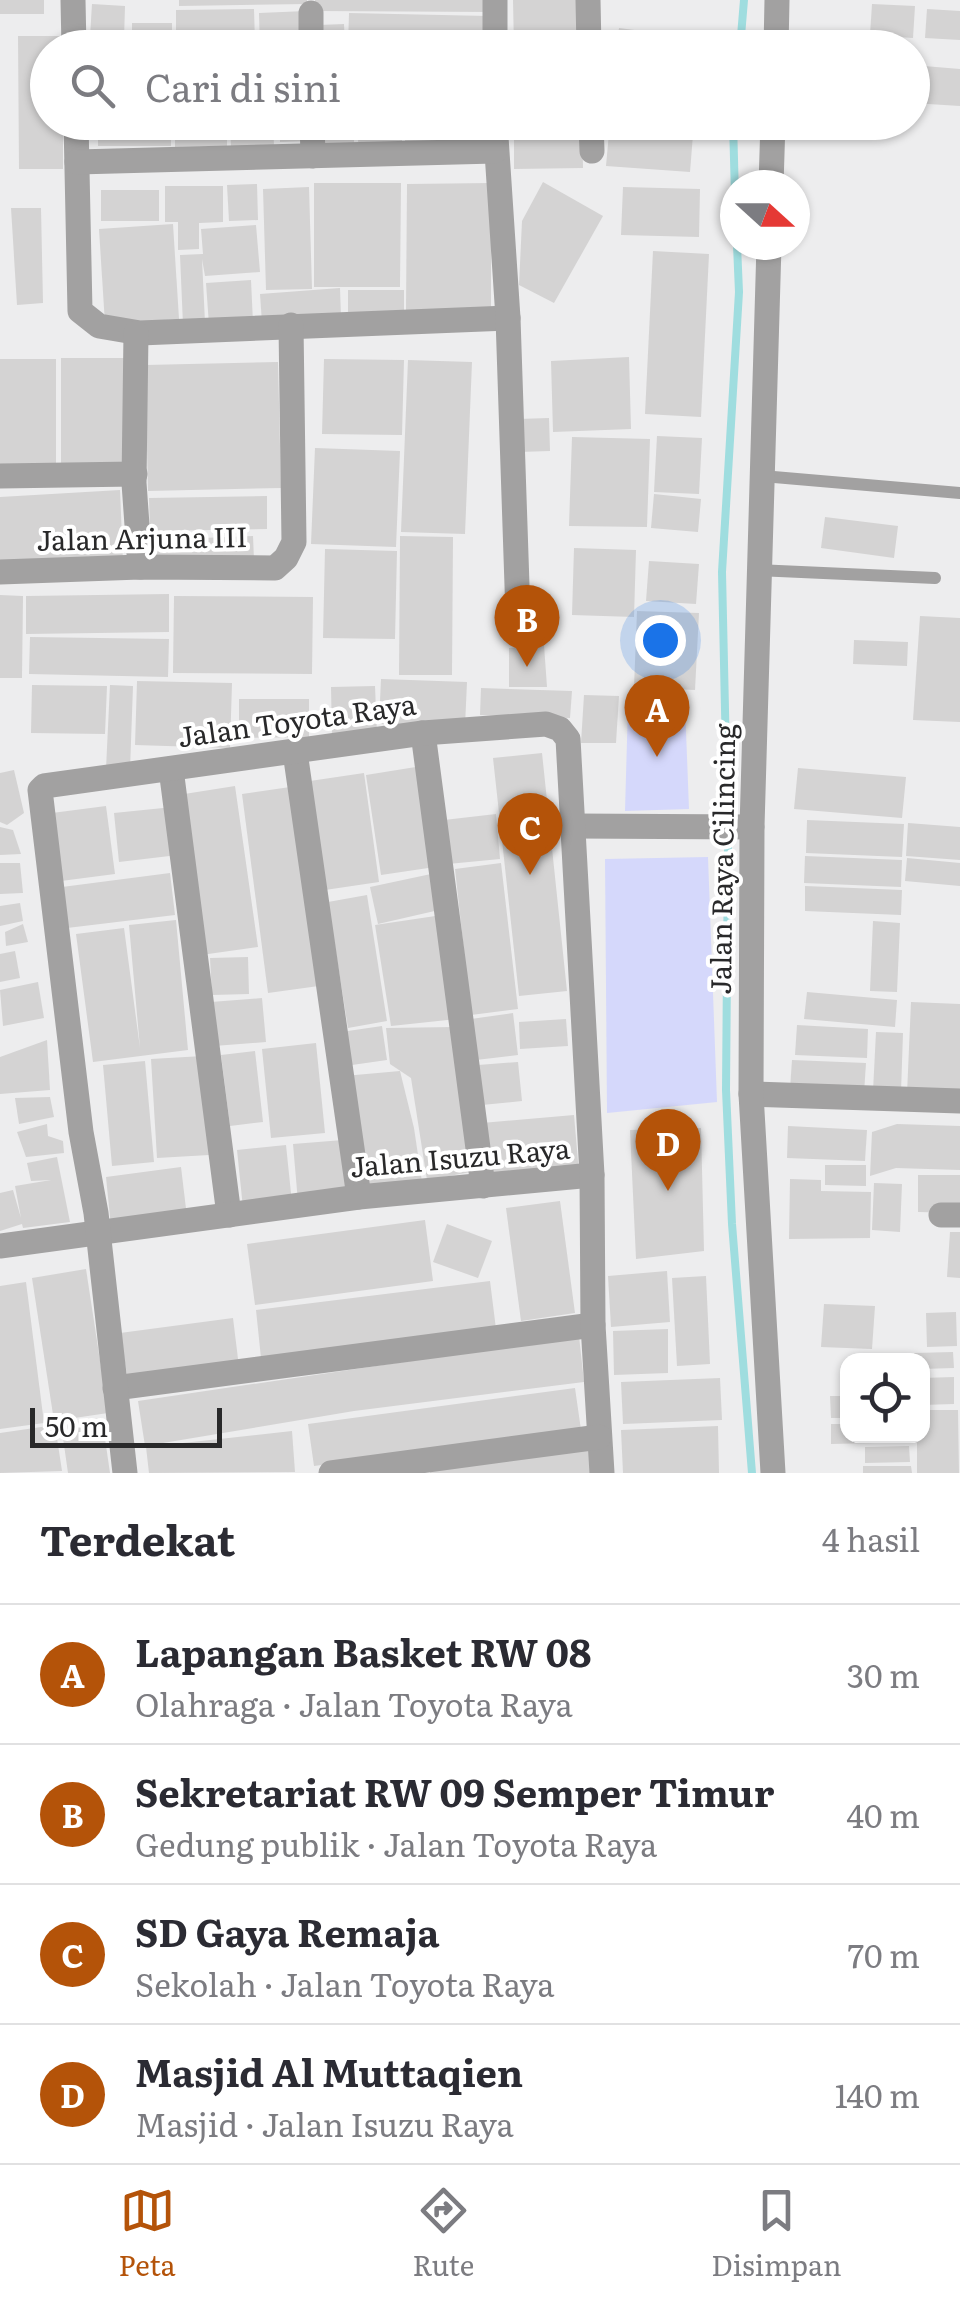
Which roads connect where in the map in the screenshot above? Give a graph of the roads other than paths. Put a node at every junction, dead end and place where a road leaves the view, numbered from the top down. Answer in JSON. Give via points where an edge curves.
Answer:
{"nodes":[{"id":1,"x":73,"y":0,"type":"edge"},
{"id":2,"x":495,"y":0,"type":"edge"},
{"id":3,"x":588,"y":0,"type":"edge"},
{"id":4,"x":777,"y":0,"type":"edge"},
{"id":5,"x":311,"y":13,"type":"dead end"},
{"id":6,"x":74,"y":30,"type":"edge"},
{"id":7,"x":311,"y":30,"type":"edge"},
{"id":8,"x":495,"y":30,"type":"edge"},
{"id":9,"x":589,"y":30,"type":"edge"},
{"id":10,"x":776,"y":30,"type":"edge"},
{"id":11,"x":76,"y":140,"type":"edge"},
{"id":12,"x":313,"y":140,"type":"edge"},
{"id":13,"x":495,"y":140,"type":"edge"},
{"id":14,"x":592,"y":140,"type":"edge"},
{"id":15,"x":772,"y":140,"type":"edge"},
{"id":16,"x":495,"y":151,"type":"junction"},
{"id":17,"x":592,"y":151,"type":"dead end"},
{"id":18,"x":313,"y":156,"type":"junction"},
{"id":19,"x":77,"y":162,"type":"junction"},
{"id":20,"x":771,"y":170,"type":"edge"},
{"id":21,"x":769,"y":260,"type":"edge"},
{"id":22,"x":508,"y":318,"type":"junction"},
{"id":23,"x":291,"y":325,"type":"junction"},
{"id":24,"x":136,"y":333,"type":"junction"},
{"id":25,"x":134,"y":474,"type":"junction"},
{"id":26,"x":0,"y":476,"type":"edge"},
{"id":27,"x":762,"y":476,"type":"junction"},
{"id":28,"x":960,"y":493,"type":"edge"},
{"id":29,"x":140,"y":567,"type":"junction"},
{"id":30,"x":759,"y":570,"type":"junction"},
{"id":31,"x":0,"y":572,"type":"edge"},
{"id":32,"x":935,"y":578,"type":"dead end"},
{"id":33,"x":518,"y":615,"type":"dead end"},
{"id":34,"x":422,"y":733,"type":"junction"},
{"id":35,"x":295,"y":752,"type":"junction"},
{"id":36,"x":170,"y":768,"type":"junction"},
{"id":37,"x":574,"y":826,"type":"junction"},
{"id":38,"x":744,"y":827,"type":"junction"},
{"id":39,"x":751,"y":1094,"type":"junction"},
{"id":40,"x":960,"y":1101,"type":"edge"},
{"id":41,"x":592,"y":1176,"type":"junction"},
{"id":42,"x":482,"y":1186,"type":"junction"},
{"id":43,"x":358,"y":1196,"type":"junction"},
{"id":44,"x":229,"y":1214,"type":"junction"},
{"id":45,"x":97,"y":1232,"type":"junction"},
{"id":46,"x":0,"y":1246,"type":"edge"},
{"id":47,"x":592,"y":1325,"type":"junction"},
{"id":48,"x":115,"y":1388,"type":"junction"},
{"id":49,"x":599,"y":1437,"type":"junction"},
{"id":50,"x":125,"y":1473,"type":"edge"},
{"id":51,"x":331,"y":1473,"type":"edge"},
{"id":52,"x":602,"y":1473,"type":"edge"},
{"id":53,"x":773,"y":1473,"type":"edge"}],
"edges":[{"from":1,"to":6,"type":"street"},
{"from":2,"to":8,"type":"street"},
{"from":3,"to":9,"type":"street"},
{"from":4,"to":10,"type":"street"},
{"from":5,"to":7,"type":"street"},
{"from":11,"to":19,"type":"street"},
{"from":12,"to":18,"type":"street"},
{"from":13,"to":16,"type":"street"},
{"from":14,"to":17,"type":"street"},
{"from":15,"to":20,"type":"street"},
{"from":16,"to":18,"type":"street"},
{"from":16,"to":22,"type":"street"},
{"from":18,"to":19,"type":"street"},
{"from":19,"to":24,"type":"street","via":[[80,311],[99,326]]},
{"from":21,"to":27,"type":"street","name":"Jalan Raya Cilincing"},
{"from":22,"to":23,"type":"street"},
{"from":22,"to":33,"type":"street"},
{"from":23,"to":24,"type":"street"},
{"from":23,"to":29,"type":"street","name":"Jalan Arjuna III","via":[[294,542],[286,558],[274,568]]},
{"from":24,"to":25,"type":"street"},
{"from":25,"to":26,"type":"street"},
{"from":25,"to":29,"type":"street"},
{"from":27,"to":28,"type":"lane"},
{"from":27,"to":30,"type":"street","name":"Jalan Raya Cilincing"},
{"from":29,"to":31,"type":"street","name":"Jalan Arjuna III"},
{"from":30,"to":32,"type":"lane"},
{"from":30,"to":38,"type":"street","name":"Jalan Raya Cilincing"},
{"from":34,"to":35,"type":"street","name":"Jalan Toyota Raya"},
{"from":34,"to":37,"type":"street","name":"Jalan Toyota Raya","via":[[546,724],[560,729],[568,739]]},
{"from":34,"to":42,"type":"street"},
{"from":35,"to":36,"type":"street","name":"Jalan Toyota Raya"},
{"from":35,"to":43,"type":"street"},
{"from":36,"to":44,"type":"street"},
{"from":36,"to":45,"type":"street","name":"Jalan Toyota Raya","via":[[44,786],[38,794]]},
{"from":37,"to":38,"type":"street"},
{"from":37,"to":41,"type":"street","name":"Jalan Toyota Raya"},
{"from":38,"to":39,"type":"street","name":"Jalan Raya Cilincing"},
{"from":39,"to":40,"type":"street"},
{"from":39,"to":53,"type":"street","name":"Jalan Raya Cilincing"},
{"from":41,"to":42,"type":"street","name":"Jalan Isuzu Raya"},
{"from":41,"to":47,"type":"street","name":"Jalan Isuzu Raya"},
{"from":42,"to":43,"type":"street","name":"Jalan Isuzu Raya"},
{"from":43,"to":44,"type":"street","name":"Jalan Isuzu Raya"},
{"from":44,"to":45,"type":"street","name":"Jalan Isuzu Raya"},
{"from":45,"to":46,"type":"street","name":"Jalan Isuzu Raya"},
{"from":45,"to":48,"type":"street"},
{"from":47,"to":48,"type":"street"},
{"from":47,"to":49,"type":"street","name":"Jalan Isuzu Raya"},
{"from":48,"to":50,"type":"street"},
{"from":49,"to":51,"type":"street"},
{"from":49,"to":52,"type":"street","name":"Jalan Isuzu Raya"}]}
